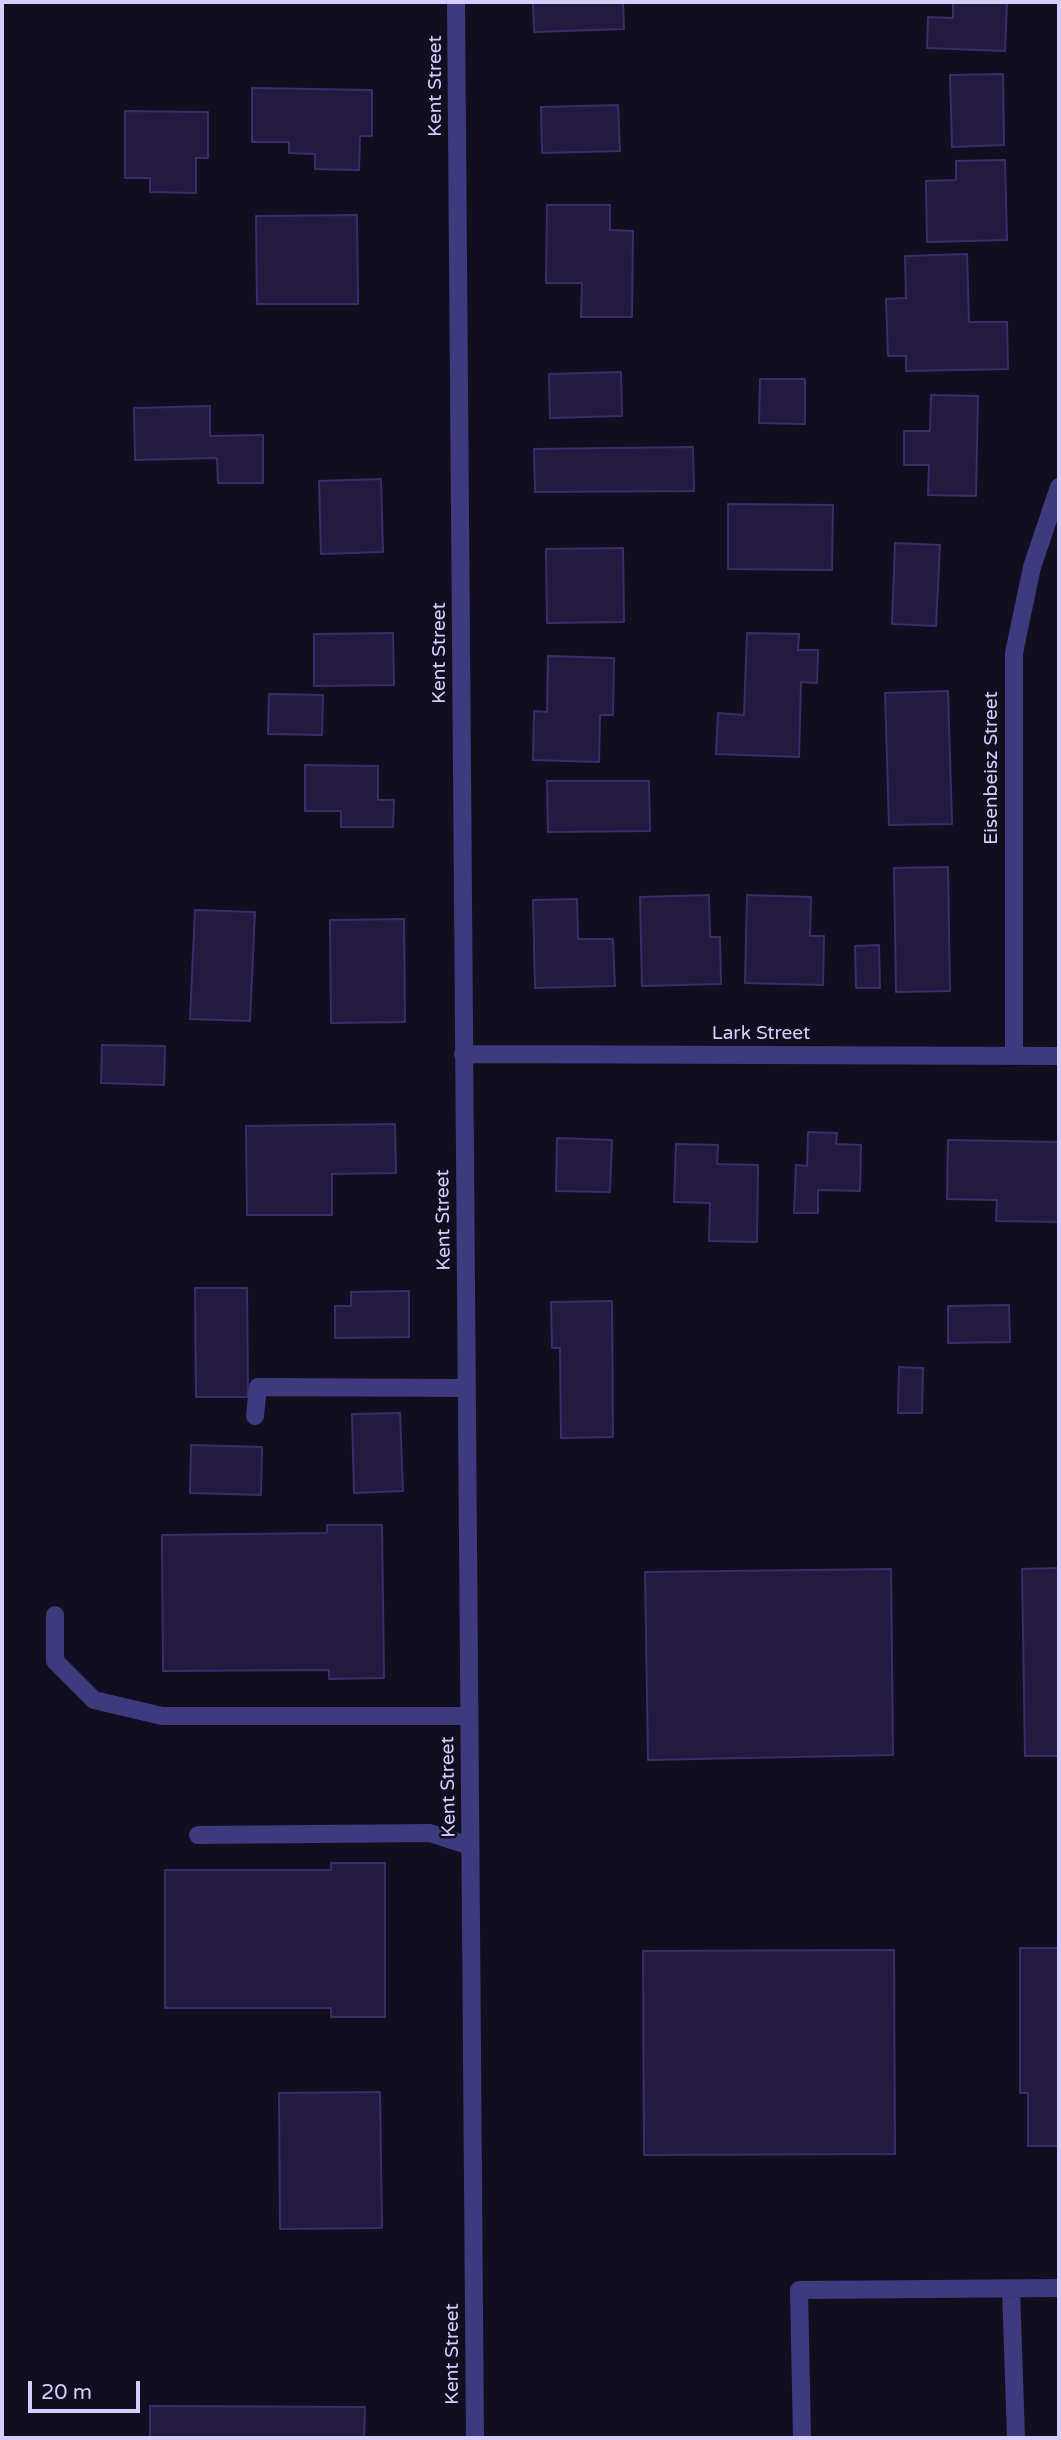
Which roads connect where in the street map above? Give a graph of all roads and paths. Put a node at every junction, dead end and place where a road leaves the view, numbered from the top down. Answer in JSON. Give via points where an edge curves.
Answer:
{"nodes":[{"id":1,"x":456,"y":2,"type":"edge"},
{"id":2,"x":1059,"y":487,"type":"edge"},
{"id":3,"x":463,"y":1054,"type":"junction"},
{"id":4,"x":1014,"y":1055,"type":"junction"},
{"id":5,"x":1059,"y":1056,"type":"edge"},
{"id":6,"x":467,"y":1388,"type":"junction"},
{"id":7,"x":255,"y":1416,"type":"dead end"},
{"id":8,"x":55,"y":1615,"type":"dead end"},
{"id":9,"x":469,"y":1716,"type":"junction"},
{"id":10,"x":198,"y":1835,"type":"dead end"},
{"id":11,"x":470,"y":1846,"type":"junction"},
{"id":12,"x":1059,"y":2288,"type":"edge"},
{"id":13,"x":1011,"y":2289,"type":"junction"},
{"id":14,"x":475,"y":2438,"type":"edge"},
{"id":15,"x":802,"y":2438,"type":"edge"},
{"id":16,"x":1016,"y":2438,"type":"edge"}],
"edges":[{"from":1,"to":3,"type":"street","name":"Kent Street"},
{"from":2,"to":4,"type":"street","name":"Eisenbeisz Street","via":[[1032,567],[1014,653]]},
{"from":3,"to":4,"type":"street","name":"Lark Street"},
{"from":3,"to":6,"type":"street","name":"Kent Street"},
{"from":4,"to":5,"type":"street","name":"Lark Street"},
{"from":6,"to":7,"type":"street","via":[[258,1387]]},
{"from":6,"to":9,"type":"street","name":"Kent Street"},
{"from":8,"to":9,"type":"street","via":[[55,1661],[94,1700],[162,1716]]},
{"from":9,"to":11,"type":"street","name":"Kent Street"},
{"from":10,"to":11,"type":"street","via":[[430,1833]]},
{"from":11,"to":14,"type":"street","name":"Kent Street"},
{"from":12,"to":13,"type":"street"},
{"from":13,"to":15,"type":"street","via":[[800,2290]]},
{"from":13,"to":16,"type":"street"}]}
